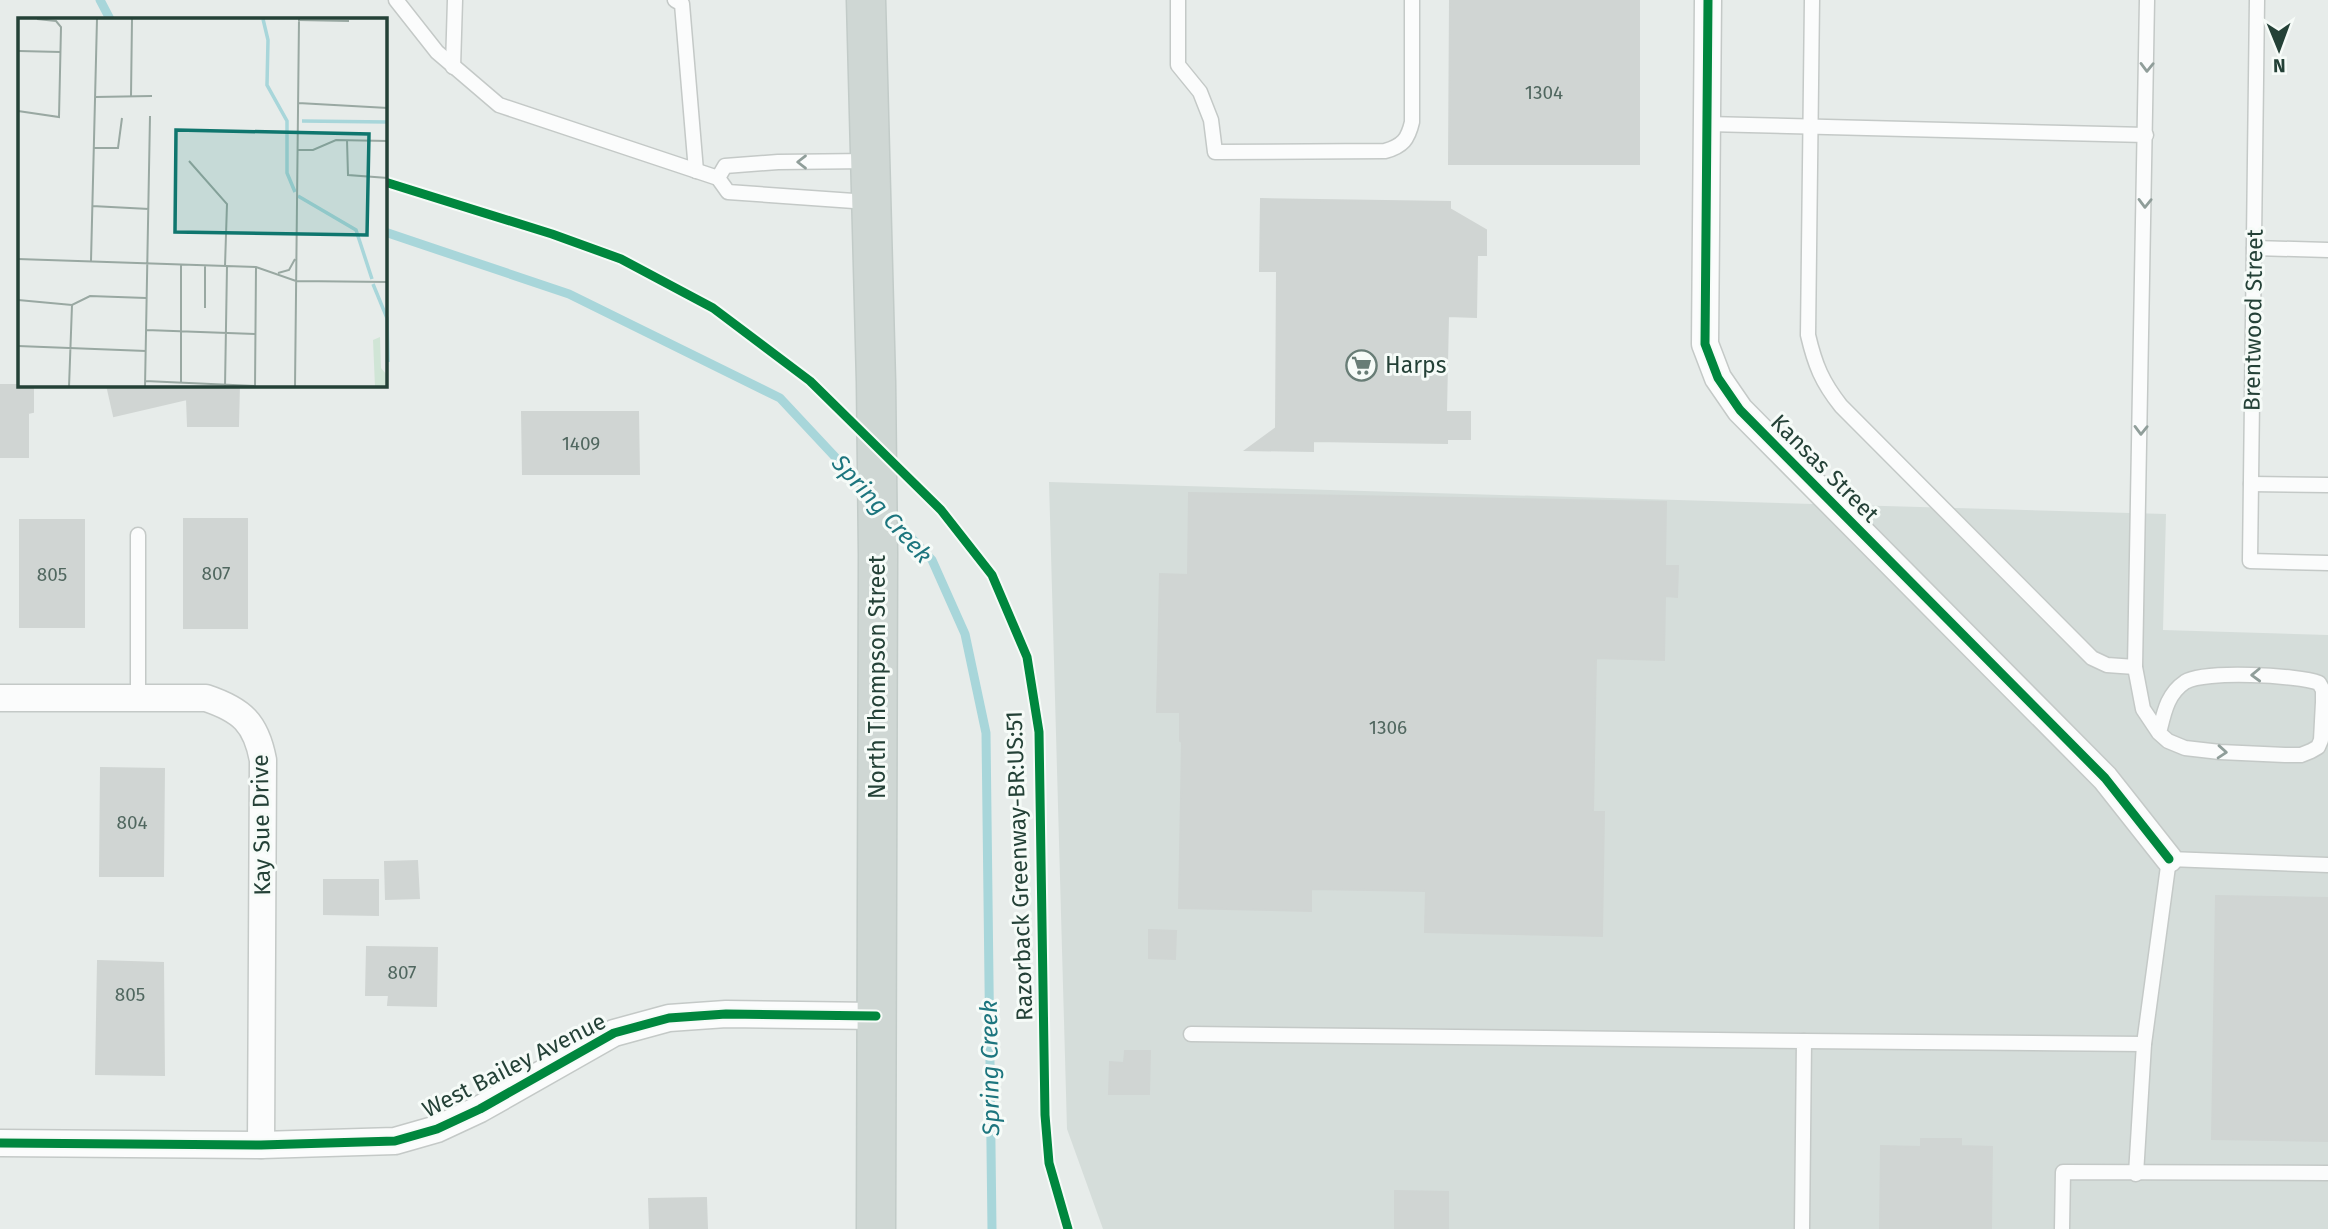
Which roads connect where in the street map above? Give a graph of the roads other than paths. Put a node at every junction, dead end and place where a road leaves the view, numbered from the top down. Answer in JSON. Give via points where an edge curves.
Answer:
{"nodes":[{"id":1,"x":396,"y":0,"type":"edge"},
{"id":2,"x":455,"y":0,"type":"edge"},
{"id":3,"x":675,"y":0,"type":"edge"},
{"id":4,"x":866,"y":0,"type":"edge"},
{"id":5,"x":1178,"y":0,"type":"edge"},
{"id":6,"x":1412,"y":0,"type":"edge"},
{"id":7,"x":1707,"y":0,"type":"edge"},
{"id":8,"x":1812,"y":0,"type":"edge"},
{"id":9,"x":2147,"y":0,"type":"edge"},
{"id":10,"x":2257,"y":0,"type":"edge"},
{"id":11,"x":453,"y":66,"type":"junction"},
{"id":12,"x":1707,"y":124,"type":"junction"},
{"id":13,"x":1809,"y":127,"type":"junction"},
{"id":14,"x":2146,"y":135,"type":"junction"},
{"id":15,"x":870,"y":161,"type":"junction"},
{"id":16,"x":696,"y":171,"type":"junction"},
{"id":17,"x":718,"y":178,"type":"junction"},
{"id":18,"x":872,"y":202,"type":"junction"},
{"id":19,"x":2254,"y":248,"type":"junction"},
{"id":20,"x":2328,"y":250,"type":"edge"},
{"id":21,"x":2251,"y":484,"type":"junction"},
{"id":22,"x":2328,"y":485,"type":"edge"},
{"id":23,"x":138,"y":535,"type":"dead end"},
{"id":24,"x":2328,"y":563,"type":"edge"},
{"id":25,"x":2135,"y":667,"type":"junction"},
{"id":26,"x":0,"y":698,"type":"edge"},
{"id":27,"x":138,"y":698,"type":"junction"},
{"id":28,"x":2159,"y":733,"type":"junction"},
{"id":29,"x":2169,"y":859,"type":"junction"},
{"id":30,"x":2328,"y":865,"type":"edge"},
{"id":31,"x":876,"y":1016,"type":"junction"},
{"id":32,"x":1191,"y":1034,"type":"dead end"},
{"id":33,"x":1804,"y":1041,"type":"junction"},
{"id":34,"x":2144,"y":1044,"type":"junction"},
{"id":35,"x":0,"y":1143,"type":"edge"},
{"id":36,"x":261,"y":1144,"type":"junction"},
{"id":37,"x":2328,"y":1173,"type":"edge"},
{"id":38,"x":2136,"y":1174,"type":"junction"},
{"id":39,"x":876,"y":1229,"type":"edge"},
{"id":40,"x":1802,"y":1229,"type":"edge"},
{"id":41,"x":2062,"y":1229,"type":"edge"}],
"edges":[{"from":1,"to":11,"type":"lane"},
{"from":2,"to":11,"type":"lane"},
{"from":3,"to":16,"type":"lane","via":[[682,4]]},
{"from":4,"to":15,"type":"main road","name":"North Thompson Street"},
{"from":5,"to":6,"type":"lane","via":[[1178,65],[1200,92],[1211,120],[1215,152],[1385,151],[1398,147],[1409,138],[1412,122]]},
{"from":7,"to":12,"type":"street","name":"Kansas Street"},
{"from":8,"to":13,"type":"lane"},
{"from":9,"to":14,"type":"lane","one_way":true},
{"from":10,"to":19,"type":"lane","name":"Brentwood Street"},
{"from":11,"to":16,"type":"lane","via":[[499,105]]},
{"from":12,"to":13,"type":"lane"},
{"from":12,"to":29,"type":"street","name":"Kansas Street","via":[[1705,344],[1718,378],[1740,410],[2105,778]]},
{"from":13,"to":14,"type":"lane"},
{"from":13,"to":25,"type":"lane","via":[[1808,335],[1815,366],[1827,388],[2092,658],[2107,665]]},
{"from":14,"to":25,"type":"lane","one_way":true},
{"from":15,"to":17,"type":"lane","one_way":true,"via":[[725,166]]},
{"from":15,"to":18,"type":"main road","name":"North Thompson Street"},
{"from":16,"to":17,"type":"lane"},
{"from":17,"to":18,"type":"lane","via":[[728,192]]},
{"from":18,"to":31,"type":"main road","name":"North Thompson Street","via":[[878,554]]},
{"from":19,"to":20,"type":"lane"},
{"from":19,"to":21,"type":"lane","name":"Brentwood Street"},
{"from":21,"to":22,"type":"lane"},
{"from":21,"to":24,"type":"lane","name":"Brentwood Street","via":[[2250,561]]},
{"from":23,"to":27,"type":"lane"},
{"from":25,"to":28,"type":"lane","via":[[2143,709]]},
{"from":26,"to":27,"type":"street","name":"Kay Sue Drive"},
{"from":27,"to":36,"type":"street","name":"Kay Sue Drive","via":[[206,698],[231,706],[259,739],[263,760]]},
{"from":28,"to":28,"type":"lane","one_way":true,"via":[[2185,748],[2301,755],[2318,747],[2321,740],[2323,690],[2309,679],[2272,675],[2187,680],[2167,700]]},
{"from":29,"to":30,"type":"lane"},
{"from":29,"to":34,"type":"lane"},
{"from":31,"to":36,"type":"street","name":"West Bailey Avenue","via":[[669,1018],[614,1034],[438,1129],[395,1141]]},
{"from":31,"to":39,"type":"main road","name":"North Thompson Street"},
{"from":32,"to":33,"type":"lane"},
{"from":33,"to":34,"type":"lane"},
{"from":33,"to":40,"type":"lane"},
{"from":34,"to":38,"type":"lane"},
{"from":35,"to":36,"type":"street","name":"West Bailey Avenue"},
{"from":37,"to":38,"type":"lane"},
{"from":38,"to":41,"type":"lane","via":[[2063,1172]]}]}
